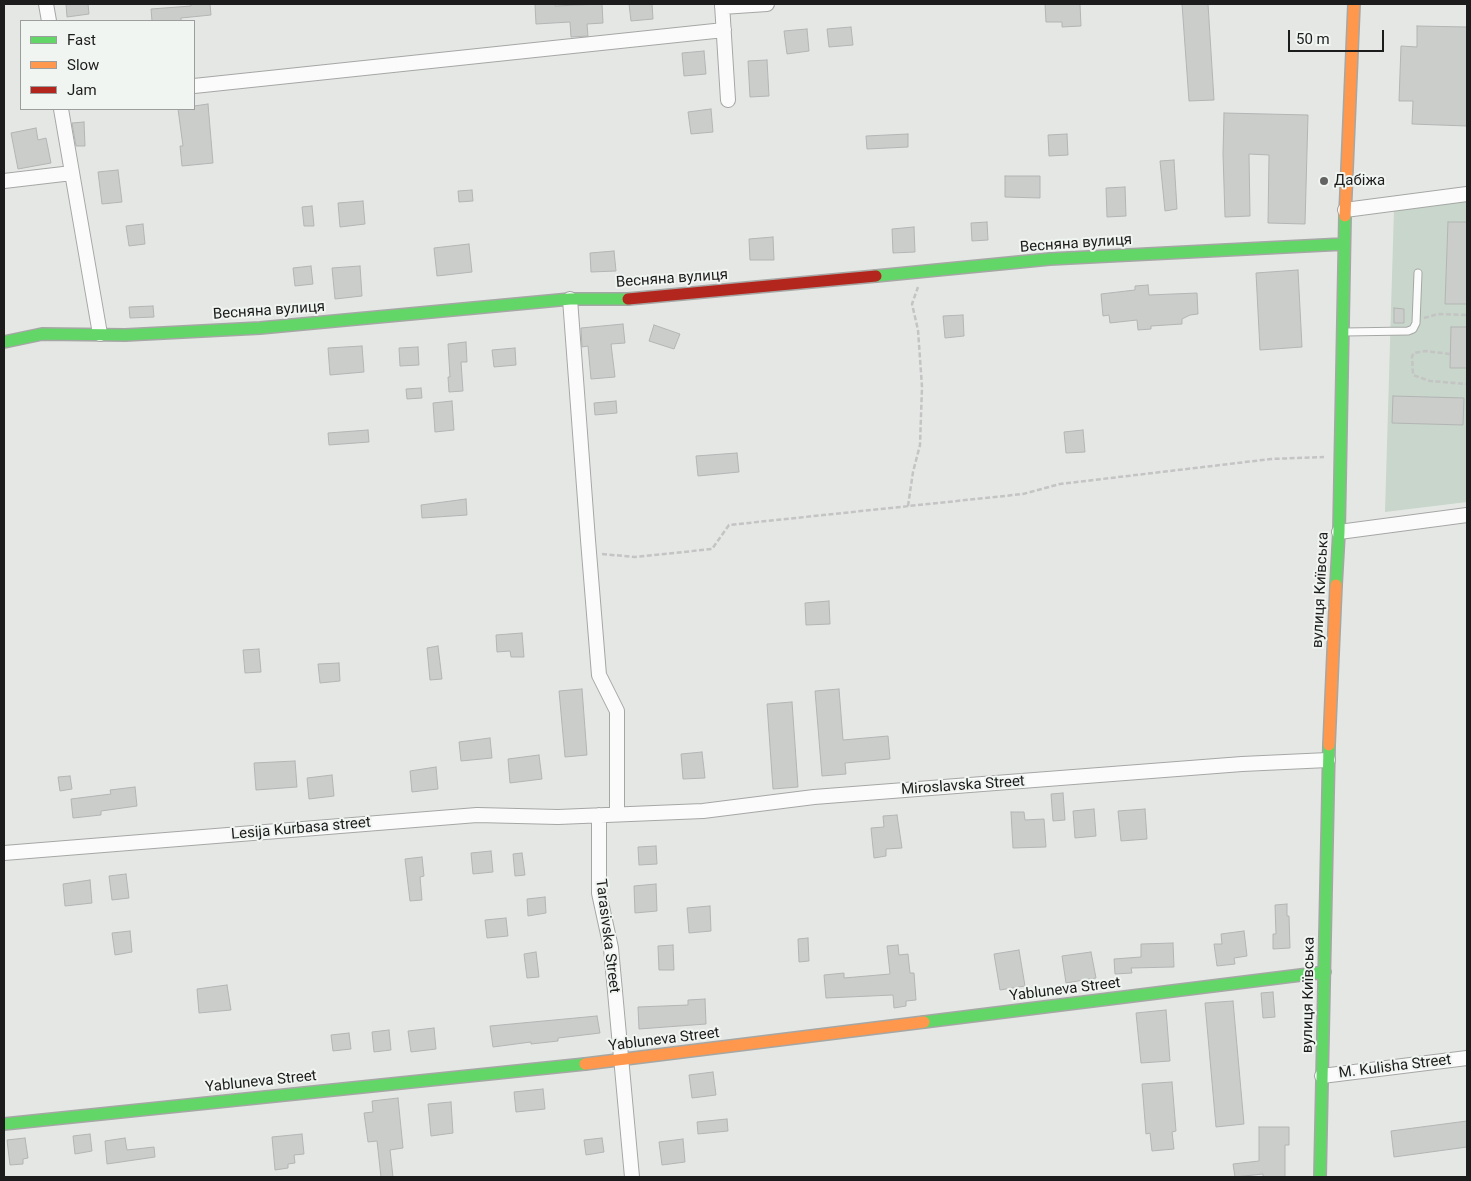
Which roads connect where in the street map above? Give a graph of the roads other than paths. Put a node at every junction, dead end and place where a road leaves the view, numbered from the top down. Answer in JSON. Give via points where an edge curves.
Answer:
{"nodes":[{"id":1,"x":46,"y":4,"type":"edge"},
{"id":2,"x":767,"y":4,"type":"edge"},
{"id":3,"x":1354,"y":4,"type":"edge"},
{"id":4,"x":722,"y":6,"type":"edge"},
{"id":5,"x":49,"y":20,"type":"edge"},
{"id":6,"x":724,"y":30,"type":"junction"},
{"id":7,"x":195,"y":86,"type":"edge"},
{"id":8,"x":728,"y":100,"type":"dead end"},
{"id":9,"x":61,"y":110,"type":"edge"},
{"id":10,"x":72,"y":173,"type":"junction"},
{"id":11,"x":4,"y":181,"type":"edge"},
{"id":12,"x":1467,"y":194,"type":"edge"},
{"id":13,"x":1345,"y":210,"type":"junction"},
{"id":14,"x":1344,"y":244,"type":"junction"},
{"id":15,"x":1418,"y":273,"type":"dead end"},
{"id":16,"x":570,"y":299,"type":"junction"},
{"id":17,"x":1342,"y":332,"type":"junction"},
{"id":18,"x":100,"y":334,"type":"junction"},
{"id":19,"x":4,"y":342,"type":"edge"},
{"id":20,"x":1467,"y":516,"type":"edge"},
{"id":21,"x":1339,"y":532,"type":"junction"},
{"id":22,"x":1328,"y":760,"type":"junction"},
{"id":23,"x":617,"y":814,"type":"junction"},
{"id":24,"x":599,"y":815,"type":"junction"},
{"id":25,"x":4,"y":853,"type":"edge"},
{"id":26,"x":1326,"y":972,"type":"junction"},
{"id":27,"x":1467,"y":1058,"type":"edge"},
{"id":28,"x":620,"y":1060,"type":"junction"},
{"id":29,"x":1322,"y":1076,"type":"junction"},
{"id":30,"x":4,"y":1124,"type":"edge"},
{"id":31,"x":632,"y":1177,"type":"edge"},
{"id":32,"x":1320,"y":1177,"type":"edge"}],
"edges":[{"from":1,"to":5,"type":"street"},
{"from":2,"to":4,"type":"street"},
{"from":3,"to":13,"type":"street","name":"вулиця Київська"},
{"from":4,"to":6,"type":"street"},
{"from":6,"to":7,"type":"street"},
{"from":6,"to":8,"type":"street"},
{"from":9,"to":10,"type":"street"},
{"from":10,"to":11,"type":"street"},
{"from":10,"to":18,"type":"street"},
{"from":12,"to":13,"type":"street"},
{"from":13,"to":14,"type":"street","name":"вулиця Київська"},
{"from":14,"to":16,"type":"street","name":"Весняна вулиця","via":[[1050,259],[632,299]]},
{"from":14,"to":17,"type":"street","name":"вулиця Київська"},
{"from":15,"to":17,"type":"lane","via":[[1413,329]]},
{"from":16,"to":18,"type":"street","name":"Весняна вулиця","via":[[269,327]]},
{"from":16,"to":23,"type":"street","via":[[599,675],[617,711]]},
{"from":17,"to":21,"type":"street","name":"вулиця Київська"},
{"from":18,"to":19,"type":"street","name":"Весняна вулиця","via":[[42,334]]},
{"from":20,"to":21,"type":"street"},
{"from":21,"to":22,"type":"street","name":"вулиця Київська"},
{"from":22,"to":23,"type":"street","name":"Miroslavska Street","via":[[843,795],[703,812]]},
{"from":22,"to":26,"type":"street","name":"вулиця Київська"},
{"from":23,"to":24,"type":"street","name":"Miroslavska Street"},
{"from":24,"to":25,"type":"street","name":"Lesija Kurbasa street","via":[[477,815]]},
{"from":24,"to":28,"type":"street","name":"Tarasivska Street","via":[[599,893],[611,948]]},
{"from":26,"to":28,"type":"street","name":"Yabluneva Street"},
{"from":26,"to":29,"type":"street","name":"вулиця Київська"},
{"from":27,"to":29,"type":"street","name":"M. Kulisha Street"},
{"from":28,"to":30,"type":"street","name":"Yabluneva Street"},
{"from":28,"to":31,"type":"street","name":"Tarasivska Street"},
{"from":29,"to":32,"type":"street","name":"вулиця Київська"}]}
